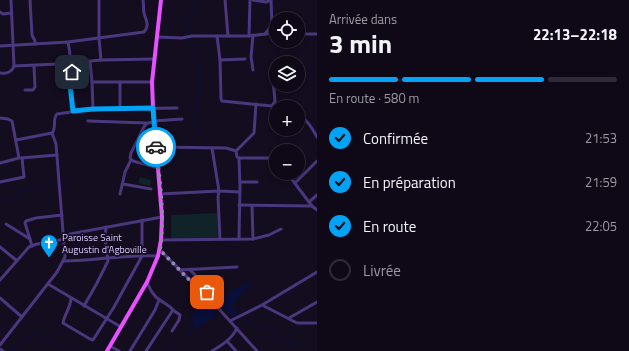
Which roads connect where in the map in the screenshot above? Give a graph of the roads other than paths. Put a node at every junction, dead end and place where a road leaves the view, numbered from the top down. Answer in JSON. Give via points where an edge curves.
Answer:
{"nodes":[{"id":1,"x":11,"y":0,"type":"edge"},
{"id":2,"x":30,"y":0,"type":"edge"},
{"id":3,"x":99,"y":0,"type":"edge"},
{"id":4,"x":144,"y":0,"type":"edge"},
{"id":5,"x":161,"y":0,"type":"edge"},
{"id":6,"x":225,"y":0,"type":"edge"},
{"id":7,"x":252,"y":0,"type":"edge"},
{"id":8,"x":271,"y":0,"type":"edge"},
{"id":9,"x":0,"y":12,"type":"edge"},
{"id":10,"x":11,"y":13,"type":"junction"},
{"id":11,"x":265,"y":34,"type":"junction"},
{"id":12,"x":269,"y":34,"type":"edge"},
{"id":13,"x":305,"y":34,"type":"edge"},
{"id":14,"x":317,"y":34,"type":"edge"},
{"id":15,"x":253,"y":35,"type":"junction"},
{"id":16,"x":217,"y":36,"type":"junction"},
{"id":17,"x":228,"y":36,"type":"junction"},
{"id":18,"x":249,"y":36,"type":"junction"},
{"id":19,"x":157,"y":37,"type":"junction"},
{"id":20,"x":99,"y":38,"type":"junction"},
{"id":21,"x":68,"y":42,"type":"junction"},
{"id":22,"x":35,"y":44,"type":"junction"},
{"id":23,"x":0,"y":46,"type":"edge"},
{"id":24,"x":13,"y":46,"type":"junction"},
{"id":25,"x":154,"y":59,"type":"junction"},
{"id":26,"x":245,"y":59,"type":"dead end"},
{"id":27,"x":102,"y":60,"type":"junction"},
{"id":28,"x":220,"y":60,"type":"junction"},
{"id":29,"x":90,"y":62,"type":"junction"},
{"id":30,"x":71,"y":63,"type":"junction"},
{"id":31,"x":14,"y":66,"type":"junction"},
{"id":32,"x":34,"y":66,"type":"junction"},
{"id":33,"x":254,"y":70,"type":"dead end"},
{"id":34,"x":0,"y":73,"type":"edge"},
{"id":35,"x":92,"y":82,"type":"junction"},
{"id":36,"x":120,"y":82,"type":"junction"},
{"id":37,"x":152,"y":82,"type":"junction"},
{"id":38,"x":25,"y":90,"type":"dead end"},
{"id":39,"x":275,"y":92,"type":"edge"},
{"id":40,"x":256,"y":104,"type":"junction"},
{"id":41,"x":153,"y":108,"type":"junction"},
{"id":42,"x":177,"y":108,"type":"dead end"},
{"id":43,"x":93,"y":109,"type":"junction"},
{"id":44,"x":120,"y":109,"type":"junction"},
{"id":45,"x":73,"y":111,"type":"junction"},
{"id":46,"x":0,"y":118,"type":"edge"},
{"id":47,"x":182,"y":119,"type":"dead end"},
{"id":48,"x":305,"y":120,"type":"edge"},
{"id":49,"x":88,"y":121,"type":"dead end"},
{"id":50,"x":154,"y":122,"type":"junction"},
{"id":51,"x":146,"y":123,"type":"junction"},
{"id":52,"x":317,"y":128,"type":"edge"},
{"id":53,"x":314,"y":131,"type":"junction"},
{"id":54,"x":52,"y":133,"type":"junction"},
{"id":55,"x":317,"y":137,"type":"edge"},
{"id":56,"x":16,"y":140,"type":"junction"},
{"id":57,"x":156,"y":147,"type":"junction"},
{"id":58,"x":212,"y":148,"type":"junction"},
{"id":59,"x":236,"y":150,"type":"junction"},
{"id":60,"x":57,"y":155,"type":"junction"},
{"id":61,"x":20,"y":158,"type":"junction"},
{"id":62,"x":239,"y":158,"type":"junction"},
{"id":63,"x":269,"y":158,"type":"edge"},
{"id":64,"x":131,"y":160,"type":"junction"},
{"id":65,"x":316,"y":162,"type":"edge"},
{"id":66,"x":0,"y":163,"type":"edge"},
{"id":67,"x":317,"y":167,"type":"edge"},
{"id":68,"x":158,"y":168,"type":"junction"},
{"id":69,"x":293,"y":180,"type":"edge"},
{"id":70,"x":0,"y":182,"type":"edge"},
{"id":71,"x":240,"y":182,"type":"junction"},
{"id":72,"x":257,"y":182,"type":"dead end"},
{"id":73,"x":295,"y":183,"type":"junction"},
{"id":74,"x":123,"y":184,"type":"junction"},
{"id":75,"x":151,"y":189,"type":"dead end"},
{"id":76,"x":219,"y":191,"type":"junction"},
{"id":77,"x":240,"y":192,"type":"junction"},
{"id":78,"x":120,"y":194,"type":"dead end"},
{"id":79,"x":160,"y":194,"type":"junction"},
{"id":80,"x":317,"y":195,"type":"edge"},
{"id":81,"x":309,"y":202,"type":"junction"},
{"id":82,"x":239,"y":205,"type":"junction"},
{"id":83,"x":252,"y":206,"type":"junction"},
{"id":84,"x":315,"y":207,"type":"edge"},
{"id":85,"x":62,"y":215,"type":"junction"},
{"id":86,"x":162,"y":217,"type":"junction"},
{"id":87,"x":142,"y":220,"type":"junction"},
{"id":88,"x":6,"y":224,"type":"dead end"},
{"id":89,"x":106,"y":227,"type":"junction"},
{"id":90,"x":281,"y":229,"type":"dead end"},
{"id":91,"x":64,"y":238,"type":"junction"},
{"id":92,"x":30,"y":239,"type":"junction"},
{"id":93,"x":220,"y":239,"type":"junction"},
{"id":94,"x":239,"y":239,"type":"junction"},
{"id":95,"x":253,"y":239,"type":"junction"},
{"id":96,"x":161,"y":240,"type":"junction"},
{"id":97,"x":32,"y":246,"type":"junction"},
{"id":98,"x":1,"y":248,"type":"edge"},
{"id":99,"x":160,"y":250,"type":"junction"},
{"id":100,"x":0,"y":253,"type":"edge"},
{"id":101,"x":142,"y":256,"type":"junction"},
{"id":102,"x":158,"y":256,"type":"junction"},
{"id":103,"x":107,"y":258,"type":"junction"},
{"id":104,"x":16,"y":260,"type":"junction"},
{"id":105,"x":64,"y":260,"type":"junction"},
{"id":106,"x":237,"y":267,"type":"dead end"},
{"id":107,"x":189,"y":269,"type":"junction"},
{"id":108,"x":179,"y":270,"type":"junction"},
{"id":109,"x":317,"y":272,"type":"edge"},
{"id":110,"x":0,"y":280,"type":"edge"},
{"id":111,"x":147,"y":282,"type":"junction"},
{"id":112,"x":48,"y":284,"type":"junction"},
{"id":113,"x":205,"y":296,"type":"junction"},
{"id":114,"x":0,"y":298,"type":"edge"},
{"id":115,"x":71,"y":299,"type":"junction"},
{"id":116,"x":159,"y":300,"type":"junction"},
{"id":117,"x":317,"y":302,"type":"edge"},
{"id":118,"x":262,"y":305,"type":"junction"},
{"id":119,"x":84,"y":306,"type":"junction"},
{"id":120,"x":173,"y":310,"type":"junction"},
{"id":121,"x":22,"y":317,"type":"junction"},
{"id":122,"x":289,"y":318,"type":"junction"},
{"id":123,"x":106,"y":319,"type":"junction"},
{"id":124,"x":230,"y":321,"type":"junction"},
{"id":125,"x":317,"y":323,"type":"edge"},
{"id":126,"x":121,"y":327,"type":"junction"},
{"id":127,"x":237,"y":328,"type":"junction"},
{"id":128,"x":172,"y":331,"type":"dead end"},
{"id":129,"x":227,"y":341,"type":"junction"},
{"id":130,"x":0,"y":344,"type":"edge"},
{"id":131,"x":110,"y":346,"type":"junction"},
{"id":132,"x":0,"y":349,"type":"edge"},
{"id":133,"x":3,"y":351,"type":"edge"},
{"id":134,"x":107,"y":351,"type":"edge"},
{"id":135,"x":119,"y":351,"type":"edge"},
{"id":136,"x":130,"y":351,"type":"edge"},
{"id":137,"x":146,"y":351,"type":"edge"},
{"id":138,"x":212,"y":351,"type":"edge"},
{"id":139,"x":236,"y":351,"type":"edge"},
{"id":140,"x":257,"y":351,"type":"edge"}],
"edges":[{"from":1,"to":10,"type":"street"},
{"from":2,"to":22,"type":"street"},
{"from":3,"to":20,"type":"street"},
{"from":4,"to":20,"type":"street","via":[[147,23],[144,32]]},
{"from":5,"to":19,"type":"main road"},
{"from":6,"to":17,"type":"street"},
{"from":7,"to":8,"type":"street"},
{"from":7,"to":18,"type":"street"},
{"from":8,"to":11,"type":"street","via":[[272,25]]},
{"from":9,"to":10,"type":"street"},
{"from":10,"to":24,"type":"street"},
{"from":11,"to":12,"type":"street"},
{"from":11,"to":15,"type":"street"},
{"from":13,"to":14,"type":"street"},
{"from":15,"to":18,"type":"street"},
{"from":15,"to":33,"type":"street","via":[[251,57]]},
{"from":16,"to":17,"type":"street"},
{"from":16,"to":19,"type":"street"},
{"from":16,"to":28,"type":"street"},
{"from":17,"to":18,"type":"street"},
{"from":19,"to":25,"type":"main road"},
{"from":20,"to":21,"type":"street"},
{"from":20,"to":27,"type":"street"},
{"from":21,"to":22,"type":"street"},
{"from":21,"to":30,"type":"street"},
{"from":22,"to":24,"type":"street"},
{"from":23,"to":24,"type":"street"},
{"from":24,"to":31,"type":"street"},
{"from":25,"to":27,"type":"street"},
{"from":25,"to":37,"type":"main road"},
{"from":26,"to":28,"type":"street"},
{"from":27,"to":29,"type":"street"},
{"from":28,"to":40,"type":"street","via":[[222,101]]},
{"from":29,"to":30,"type":"street"},
{"from":29,"to":35,"type":"street"},
{"from":30,"to":32,"type":"street"},
{"from":30,"to":45,"type":"street"},
{"from":31,"to":32,"type":"street"},
{"from":31,"to":34,"type":"street","via":[[8,72]]},
{"from":32,"to":38,"type":"street","via":[[35,87],[33,90]]},
{"from":35,"to":36,"type":"street"},
{"from":35,"to":43,"type":"street"},
{"from":36,"to":37,"type":"street"},
{"from":36,"to":44,"type":"street"},
{"from":37,"to":41,"type":"main road"},
{"from":39,"to":40,"type":"street","via":[[275,101],[272,106]]},
{"from":40,"to":59,"type":"street","via":[[254,133]]},
{"from":41,"to":42,"type":"street"},
{"from":41,"to":44,"type":"street"},
{"from":41,"to":50,"type":"main road"},
{"from":43,"to":44,"type":"street"},
{"from":43,"to":45,"type":"street"},
{"from":45,"to":54,"type":"street","via":[[56,114]]},
{"from":46,"to":56,"type":"street","via":[[12,121]]},
{"from":47,"to":50,"type":"street"},
{"from":48,"to":53,"type":"street"},
{"from":49,"to":51,"type":"street"},
{"from":50,"to":51,"type":"street"},
{"from":50,"to":57,"type":"main road"},
{"from":51,"to":64,"type":"street","via":[[131,153]]},
{"from":52,"to":53,"type":"street"},
{"from":53,"to":55,"type":"street"},
{"from":54,"to":56,"type":"street"},
{"from":54,"to":60,"type":"street"},
{"from":56,"to":61,"type":"street"},
{"from":57,"to":58,"type":"street"},
{"from":57,"to":68,"type":"main road"},
{"from":58,"to":59,"type":"street"},
{"from":58,"to":76,"type":"street"},
{"from":59,"to":62,"type":"street"},
{"from":60,"to":61,"type":"street"},
{"from":60,"to":85,"type":"street"},
{"from":61,"to":66,"type":"street"},
{"from":61,"to":70,"type":"street","via":[[24,177]]},
{"from":62,"to":63,"type":"street"},
{"from":62,"to":71,"type":"street"},
{"from":64,"to":68,"type":"street"},
{"from":64,"to":74,"type":"street"},
{"from":65,"to":67,"type":"street"},
{"from":65,"to":73,"type":"street"},
{"from":68,"to":79,"type":"main road"},
{"from":69,"to":73,"type":"street"},
{"from":71,"to":72,"type":"street"},
{"from":71,"to":77,"type":"street"},
{"from":73,"to":81,"type":"street"},
{"from":74,"to":75,"type":"street"},
{"from":74,"to":78,"type":"street"},
{"from":76,"to":77,"type":"street"},
{"from":76,"to":79,"type":"street"},
{"from":76,"to":93,"type":"street"},
{"from":77,"to":82,"type":"street"},
{"from":79,"to":86,"type":"main road"},
{"from":80,"to":81,"type":"street"},
{"from":81,"to":84,"type":"street"},
{"from":82,"to":83,"type":"street"},
{"from":82,"to":94,"type":"street"},
{"from":83,"to":84,"type":"street"},
{"from":83,"to":95,"type":"street"},
{"from":85,"to":91,"type":"street"},
{"from":85,"to":92,"type":"street","via":[[26,221]]},
{"from":86,"to":87,"type":"street"},
{"from":86,"to":96,"type":"main road"},
{"from":87,"to":89,"type":"street"},
{"from":87,"to":101,"type":"street"},
{"from":88,"to":92,"type":"street"},
{"from":89,"to":91,"type":"street","via":[[70,234]]},
{"from":89,"to":103,"type":"street"},
{"from":90,"to":95,"type":"street","via":[[269,236]]},
{"from":91,"to":97,"type":"street"},
{"from":91,"to":105,"type":"street"},
{"from":92,"to":97,"type":"street"},
{"from":93,"to":94,"type":"street"},
{"from":93,"to":96,"type":"street"},
{"from":94,"to":95,"type":"street"},
{"from":96,"to":99,"type":"main road"},
{"from":97,"to":104,"type":"street"},
{"from":98,"to":100,"type":"street"},
{"from":98,"to":104,"type":"street"},
{"from":99,"to":102,"type":"main road"},
{"from":99,"to":108,"type":"street"},
{"from":101,"to":102,"type":"street"},
{"from":101,"to":103,"type":"street"},
{"from":101,"to":123,"type":"street"},
{"from":102,"to":111,"type":"main road"},
{"from":103,"to":105,"type":"street"},
{"from":103,"to":119,"type":"street","via":[[105,268]]},
{"from":104,"to":110,"type":"street"},
{"from":105,"to":112,"type":"street"},
{"from":106,"to":107,"type":"street"},
{"from":107,"to":108,"type":"street"},
{"from":107,"to":113,"type":"street","via":[[207,287]]},
{"from":108,"to":113,"type":"street"},
{"from":109,"to":118,"type":"street"},
{"from":111,"to":116,"type":"street"},
{"from":111,"to":126,"type":"main road"},
{"from":112,"to":115,"type":"street"},
{"from":112,"to":121,"type":"street"},
{"from":113,"to":124,"type":"street"},
{"from":114,"to":121,"type":"street"},
{"from":115,"to":119,"type":"street"},
{"from":115,"to":123,"type":"street","via":[[62,322],[90,339],[95,339]]},
{"from":116,"to":120,"type":"street"},
{"from":116,"to":136,"type":"street"},
{"from":117,"to":122,"type":"street"},
{"from":118,"to":122,"type":"street"},
{"from":118,"to":124,"type":"street"},
{"from":119,"to":123,"type":"street"},
{"from":120,"to":128,"type":"street","via":[[180,315]]},
{"from":120,"to":137,"type":"street"},
{"from":121,"to":130,"type":"street"},
{"from":122,"to":125,"type":"street","via":[[297,323]]},
{"from":123,"to":126,"type":"street"},
{"from":124,"to":127,"type":"street"},
{"from":126,"to":131,"type":"main road"},
{"from":127,"to":129,"type":"street"},
{"from":127,"to":140,"type":"street"},
{"from":129,"to":138,"type":"street"},
{"from":129,"to":139,"type":"street"},
{"from":131,"to":134,"type":"main road"},
{"from":131,"to":135,"type":"street"},
{"from":132,"to":133,"type":"street"}]}
